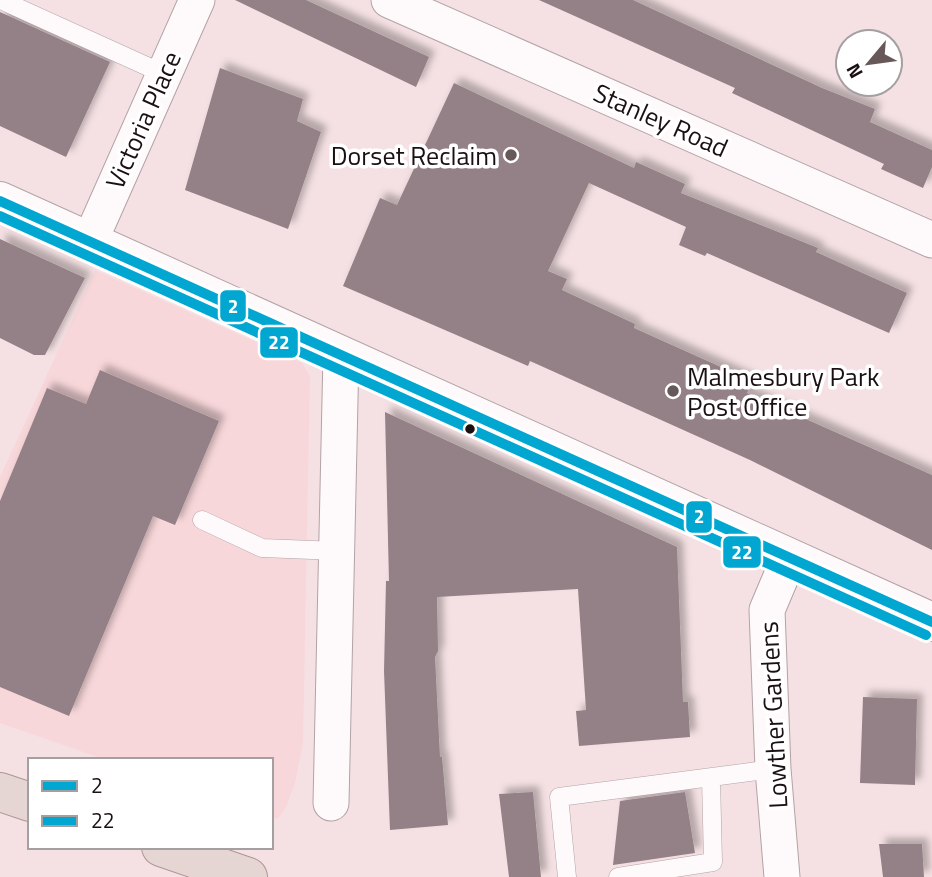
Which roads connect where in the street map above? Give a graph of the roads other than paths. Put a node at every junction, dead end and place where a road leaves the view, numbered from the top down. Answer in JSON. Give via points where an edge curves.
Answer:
{"nodes":[{"id":1,"x":1,"y":0,"type":"edge"},
{"id":2,"x":197,"y":0,"type":"edge"},
{"id":3,"x":389,"y":0,"type":"edge"},
{"id":4,"x":163,"y":74,"type":"junction"},
{"id":5,"x":0,"y":201,"type":"edge"},
{"id":6,"x":932,"y":240,"type":"edge"},
{"id":7,"x":90,"y":241,"type":"junction"},
{"id":8,"x":341,"y":355,"type":"junction"},
{"id":9,"x":202,"y":520,"type":"dead end"},
{"id":10,"x":338,"y":551,"type":"junction"},
{"id":11,"x":789,"y":558,"type":"junction"},
{"id":12,"x":932,"y":622,"type":"edge"},
{"id":13,"x":773,"y":769,"type":"junction"},
{"id":14,"x":710,"y":779,"type":"junction"},
{"id":15,"x":0,"y":792,"type":"edge"},
{"id":16,"x":28,"y":801,"type":"edge"},
{"id":17,"x":331,"y":803,"type":"dead end"},
{"id":18,"x":167,"y":849,"type":"edge"},
{"id":19,"x":248,"y":877,"type":"edge"},
{"id":20,"x":567,"y":877,"type":"edge"},
{"id":21,"x":618,"y":877,"type":"edge"},
{"id":22,"x":782,"y":877,"type":"edge"}],
"edges":[{"from":1,"to":4,"type":"lane"},
{"from":2,"to":4,"type":"street","name":"Victoria Place"},
{"from":3,"to":6,"type":"street","name":"Stanley Road"},
{"from":4,"to":7,"type":"street","name":"Victoria Place"},
{"from":5,"to":7,"type":"street"},
{"from":7,"to":8,"type":"street"},
{"from":8,"to":10,"type":"street"},
{"from":8,"to":11,"type":"street"},
{"from":9,"to":10,"type":"lane","via":[[262,548]]},
{"from":10,"to":17,"type":"street"},
{"from":11,"to":12,"type":"street"},
{"from":11,"to":13,"type":"street","name":"Lowther Gardens","via":[[767,610]]},
{"from":13,"to":14,"type":"lane"},
{"from":13,"to":22,"type":"street","name":"Lowther Gardens"},
{"from":14,"to":20,"type":"lane","via":[[559,797]]},
{"from":14,"to":21,"type":"lane","via":[[713,862]]},
{"from":15,"to":16,"type":"highway"},
{"from":18,"to":19,"type":"highway"}]}
